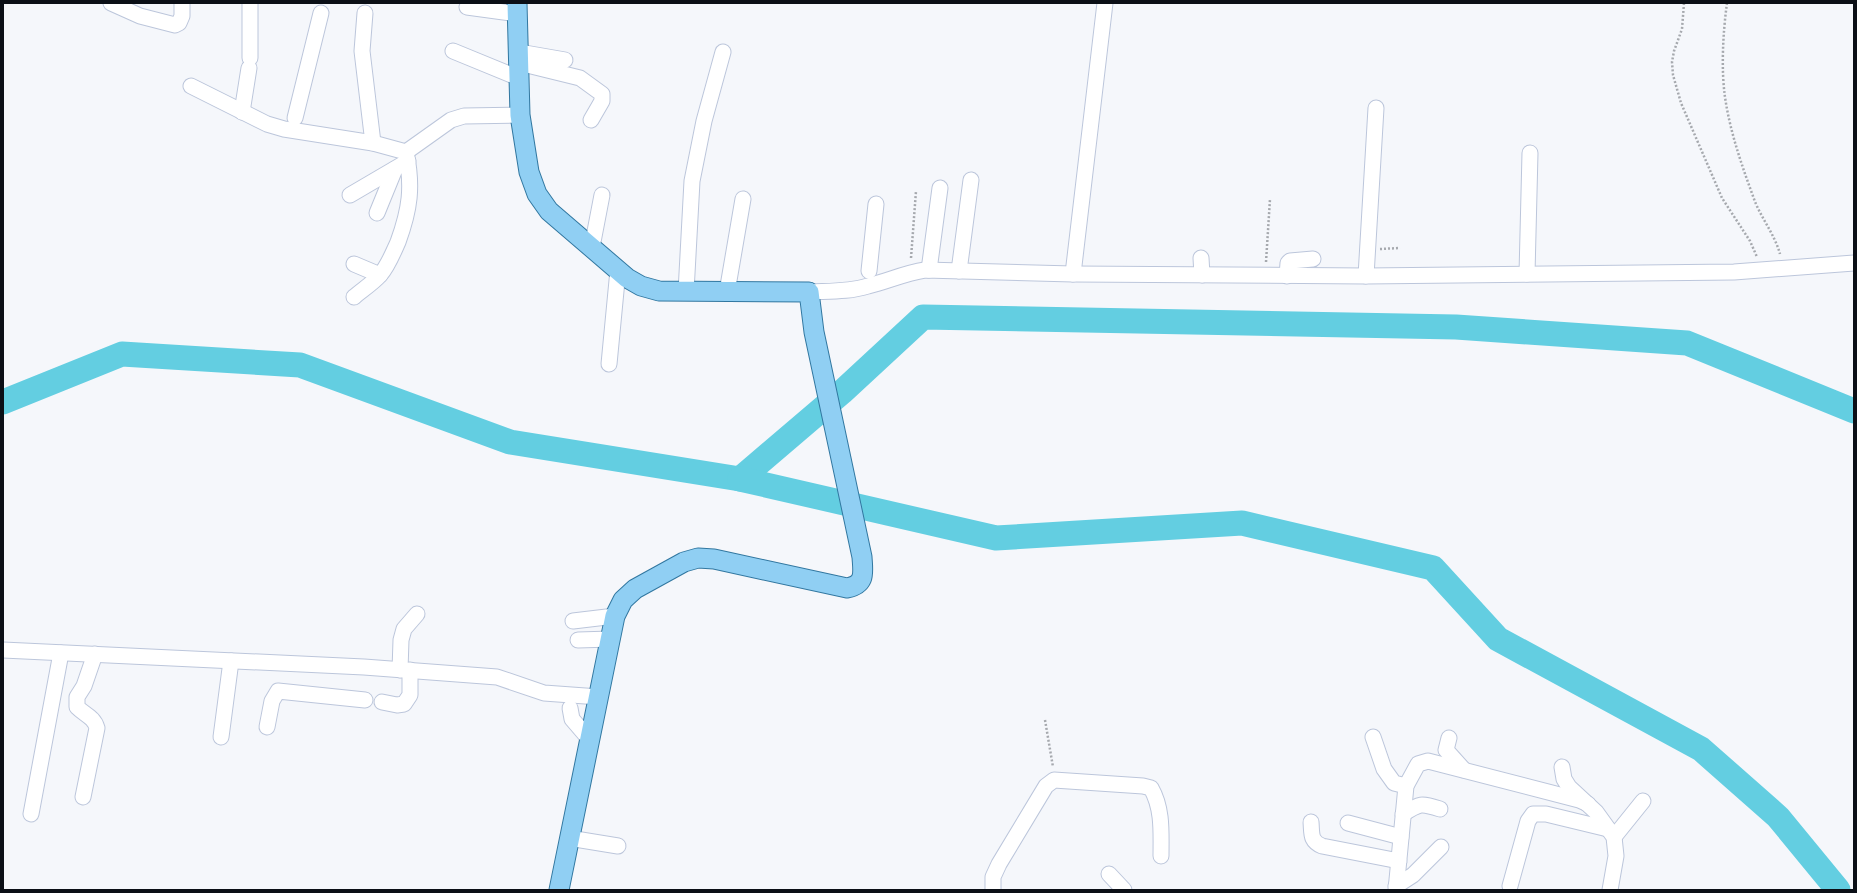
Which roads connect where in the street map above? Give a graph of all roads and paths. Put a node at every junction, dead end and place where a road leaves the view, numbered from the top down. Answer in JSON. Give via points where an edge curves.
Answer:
{"nodes":[{"id":1,"x":111,"y":3,"type":"edge"},
{"id":2,"x":182,"y":3,"type":"edge"},
{"id":3,"x":250,"y":3,"type":"edge"},
{"id":4,"x":1105,"y":3,"type":"edge"},
{"id":5,"x":1684,"y":3,"type":"edge"},
{"id":6,"x":1726,"y":3,"type":"edge"},
{"id":7,"x":467,"y":7,"type":"dead end"},
{"id":8,"x":517,"y":8,"type":"edge"},
{"id":9,"x":365,"y":12,"type":"dead end"},
{"id":10,"x":321,"y":14,"type":"dead end"},
{"id":11,"x":453,"y":50,"type":"dead end"},
{"id":12,"x":723,"y":52,"type":"dead end"},
{"id":13,"x":565,"y":60,"type":"dead end"},
{"id":14,"x":519,"y":64,"type":"junction"},
{"id":15,"x":191,"y":86,"type":"dead end"},
{"id":16,"x":1376,"y":108,"type":"dead end"},
{"id":17,"x":242,"y":112,"type":"junction"},
{"id":18,"x":520,"y":115,"type":"junction"},
{"id":19,"x":591,"y":120,"type":"dead end"},
{"id":20,"x":294,"y":125,"type":"junction"},
{"id":21,"x":373,"y":143,"type":"junction"},
{"id":22,"x":1530,"y":153,"type":"dead end"},
{"id":23,"x":407,"y":157,"type":"junction"},
{"id":24,"x":395,"y":169,"type":"junction"},
{"id":25,"x":972,"y":180,"type":"dead end"},
{"id":26,"x":940,"y":188,"type":"dead end"},
{"id":27,"x":916,"y":191,"type":"dead end"},
{"id":28,"x":602,"y":194,"type":"dead end"},
{"id":29,"x":350,"y":195,"type":"dead end"},
{"id":30,"x":743,"y":199,"type":"dead end"},
{"id":31,"x":1270,"y":199,"type":"dead end"},
{"id":32,"x":876,"y":204,"type":"dead end"},
{"id":33,"x":377,"y":213,"type":"dead end"},
{"id":34,"x":592,"y":247,"type":"junction"},
{"id":35,"x":1400,"y":248,"type":"dead end"},
{"id":36,"x":1368,"y":249,"type":"junction"},
{"id":37,"x":1201,"y":258,"type":"dead end"},
{"id":38,"x":1313,"y":259,"type":"dead end"},
{"id":39,"x":1266,"y":262,"type":"dead end"},
{"id":40,"x":1854,"y":263,"type":"edge"},
{"id":41,"x":354,"y":264,"type":"dead end"},
{"id":42,"x":1783,"y":268,"type":"junction"},
{"id":43,"x":618,"y":270,"type":"junction"},
{"id":44,"x":929,"y":270,"type":"junction"},
{"id":45,"x":1756,"y":270,"type":"junction"},
{"id":46,"x":959,"y":271,"type":"junction"},
{"id":47,"x":910,"y":272,"type":"junction"},
{"id":48,"x":1073,"y":274,"type":"junction"},
{"id":49,"x":1527,"y":274,"type":"junction"},
{"id":50,"x":380,"y":275,"type":"junction"},
{"id":51,"x":1202,"y":275,"type":"junction"},
{"id":52,"x":1287,"y":276,"type":"junction"},
{"id":53,"x":1366,"y":276,"type":"junction"},
{"id":54,"x":869,"y":280,"type":"junction"},
{"id":55,"x":686,"y":292,"type":"junction"},
{"id":56,"x":727,"y":292,"type":"junction"},
{"id":57,"x":809,"y":292,"type":"junction"},
{"id":58,"x":354,"y":297,"type":"dead end"},
{"id":59,"x":609,"y":364,"type":"dead end"},
{"id":60,"x":417,"y":614,"type":"dead end"},
{"id":61,"x":615,"y":616,"type":"junction"},
{"id":62,"x":573,"y":621,"type":"dead end"},
{"id":63,"x":610,"y":639,"type":"junction"},
{"id":64,"x":578,"y":640,"type":"dead end"},
{"id":65,"x":3,"y":650,"type":"edge"},
{"id":66,"x":61,"y":653,"type":"junction"},
{"id":67,"x":95,"y":654,"type":"junction"},
{"id":68,"x":231,"y":661,"type":"junction"},
{"id":69,"x":405,"y":670,"type":"junction"},
{"id":70,"x":599,"y":697,"type":"junction"},
{"id":71,"x":365,"y":700,"type":"dead end"},
{"id":72,"x":382,"y":702,"type":"dead end"},
{"id":73,"x":570,"y":708,"type":"dead end"},
{"id":74,"x":1045,"y":720,"type":"dead end"},
{"id":75,"x":267,"y":727,"type":"dead end"},
{"id":76,"x":221,"y":737,"type":"dead end"},
{"id":77,"x":1373,"y":737,"type":"dead end"},
{"id":78,"x":1449,"y":738,"type":"dead end"},
{"id":79,"x":590,"y":740,"type":"junction"},
{"id":80,"x":1562,"y":767,"type":"dead end"},
{"id":81,"x":1464,"y":770,"type":"junction"},
{"id":82,"x":1054,"y":780,"type":"junction"},
{"id":83,"x":1406,"y":786,"type":"junction"},
{"id":84,"x":83,"y":796,"type":"dead end"},
{"id":85,"x":1643,"y":801,"type":"dead end"},
{"id":86,"x":1588,"y":804,"type":"junction"},
{"id":87,"x":1440,"y":809,"type":"dead end"},
{"id":88,"x":31,"y":814,"type":"dead end"},
{"id":89,"x":1403,"y":814,"type":"junction"},
{"id":90,"x":1311,"y":822,"type":"dead end"},
{"id":91,"x":1348,"y":822,"type":"dead end"},
{"id":92,"x":1611,"y":833,"type":"junction"},
{"id":93,"x":1401,"y":837,"type":"junction"},
{"id":94,"x":569,"y":838,"type":"junction"},
{"id":95,"x":618,"y":846,"type":"dead end"},
{"id":96,"x":1441,"y":847,"type":"dead end"},
{"id":97,"x":1161,"y":856,"type":"dead end"},
{"id":98,"x":1399,"y":861,"type":"junction"},
{"id":99,"x":1109,"y":874,"type":"dead end"},
{"id":100,"x":1510,"y":886,"type":"dead end"},
{"id":101,"x":1396,"y":888,"type":"edge"},
{"id":102,"x":559,"y":890,"type":"edge"},
{"id":103,"x":994,"y":890,"type":"edge"},
{"id":104,"x":1124,"y":890,"type":"edge"},
{"id":105,"x":1610,"y":890,"type":"edge"}],
"edges":[{"from":1,"to":2,"type":"street","via":[[140,16],[175,25],[182,16]]},
{"from":3,"to":17,"type":"street","via":[[250,63]]},
{"from":4,"to":48,"type":"street"},
{"from":5,"to":45,"type":"path","via":[[1682,29],[1672,62],[1679,96],[1687,121],[1722,198],[1755,250]]},
{"from":6,"to":42,"type":"path","via":[[1725,97],[1741,162],[1762,217],[1779,249]]},
{"from":7,"to":8,"type":"street"},
{"from":8,"to":14,"type":"main road"},
{"from":9,"to":21,"type":"street","via":[[362,51]]},
{"from":10,"to":20,"type":"street"},
{"from":11,"to":14,"type":"street"},
{"from":12,"to":55,"type":"street","via":[[704,121],[692,181]]},
{"from":13,"to":14,"type":"street"},
{"from":14,"to":18,"type":"main road"},
{"from":14,"to":19,"type":"street","via":[[580,78],[593,87],[602,94],[602,102]]},
{"from":15,"to":17,"type":"street"},
{"from":16,"to":36,"type":"street"},
{"from":17,"to":20,"type":"street","via":[[267,124]]},
{"from":18,"to":23,"type":"street","via":[[464,116],[451,120]]},
{"from":18,"to":34,"type":"main road","via":[[529,172],[537,194],[549,211]]},
{"from":20,"to":21,"type":"street"},
{"from":21,"to":23,"type":"street"},
{"from":22,"to":49,"type":"street"},
{"from":23,"to":24,"type":"street"},
{"from":23,"to":50,"type":"street","via":[[410,202],[392,256]]},
{"from":24,"to":29,"type":"street"},
{"from":24,"to":33,"type":"street"},
{"from":25,"to":46,"type":"street"},
{"from":26,"to":44,"type":"street"},
{"from":27,"to":47,"type":"path"},
{"from":28,"to":34,"type":"street"},
{"from":30,"to":56,"type":"street"},
{"from":31,"to":39,"type":"path"},
{"from":32,"to":54,"type":"street"},
{"from":34,"to":43,"type":"main road"},
{"from":35,"to":36,"type":"path"},
{"from":36,"to":53,"type":"street"},
{"from":37,"to":51,"type":"street"},
{"from":38,"to":52,"type":"street","via":[[1290,261]]},
{"from":40,"to":42,"type":"street"},
{"from":41,"to":50,"type":"street"},
{"from":42,"to":45,"type":"street"},
{"from":43,"to":55,"type":"main road","via":[[641,286],[659,292]]},
{"from":43,"to":59,"type":"street"},
{"from":44,"to":46,"type":"street"},
{"from":44,"to":47,"type":"street"},
{"from":45,"to":49,"type":"street"},
{"from":46,"to":48,"type":"street"},
{"from":47,"to":54,"type":"street"},
{"from":48,"to":51,"type":"street"},
{"from":49,"to":53,"type":"street"},
{"from":50,"to":58,"type":"street"},
{"from":51,"to":52,"type":"street"},
{"from":52,"to":53,"type":"street"},
{"from":54,"to":57,"type":"street","via":[[854,289]]},
{"from":55,"to":56,"type":"main road"},
{"from":56,"to":57,"type":"main road"},
{"from":57,"to":61,"type":"main road","via":[[814,332],[862,557],[861,581],[847,588],[714,559],[698,558],[684,562],[635,589],[623,600]]},
{"from":60,"to":69,"type":"street","via":[[404,629],[401,640]]},
{"from":61,"to":62,"type":"street"},
{"from":61,"to":63,"type":"main road"},
{"from":63,"to":64,"type":"street"},
{"from":63,"to":70,"type":"main road"},
{"from":65,"to":66,"type":"street"},
{"from":66,"to":67,"type":"street"},
{"from":66,"to":88,"type":"street"},
{"from":67,"to":68,"type":"street"},
{"from":67,"to":84,"type":"street","via":[[84,686],[77,697],[77,707],[93,718],[97,728]]},
{"from":68,"to":69,"type":"street"},
{"from":68,"to":76,"type":"street"},
{"from":69,"to":70,"type":"street","via":[[497,677],[544,692]]},
{"from":69,"to":72,"type":"street","via":[[410,695],[404,704]]},
{"from":70,"to":79,"type":"main road"},
{"from":71,"to":75,"type":"street","via":[[278,691],[272,701]]},
{"from":73,"to":79,"type":"street","via":[[572,720]]},
{"from":74,"to":82,"type":"path"},
{"from":77,"to":83,"type":"street","via":[[1384,769],[1394,783]]},
{"from":78,"to":81,"type":"street","via":[[1446,750]]},
{"from":79,"to":94,"type":"main road"},
{"from":80,"to":86,"type":"street","via":[[1564,780]]},
{"from":81,"to":83,"type":"street","via":[[1428,761],[1418,764]]},
{"from":81,"to":86,"type":"street"},
{"from":82,"to":97,"type":"street","via":[[1151,788],[1157,798],[1161,818]]},
{"from":82,"to":103,"type":"street","via":[[1046,786],[999,864],[993,877]]},
{"from":83,"to":89,"type":"street"},
{"from":85,"to":92,"type":"street"},
{"from":86,"to":92,"type":"street"},
{"from":87,"to":89,"type":"street","via":[[1424,804]]},
{"from":89,"to":93,"type":"street"},
{"from":90,"to":98,"type":"street","via":[[1312,838],[1315,843]]},
{"from":91,"to":93,"type":"street"},
{"from":92,"to":100,"type":"street","via":[[1546,814],[1533,814],[1528,821]]},
{"from":92,"to":105,"type":"street","via":[[1616,856]]},
{"from":93,"to":98,"type":"street"},
{"from":94,"to":95,"type":"street"},
{"from":94,"to":102,"type":"main road"},
{"from":96,"to":101,"type":"street"},
{"from":98,"to":101,"type":"street"},
{"from":99,"to":104,"type":"street"}]}
